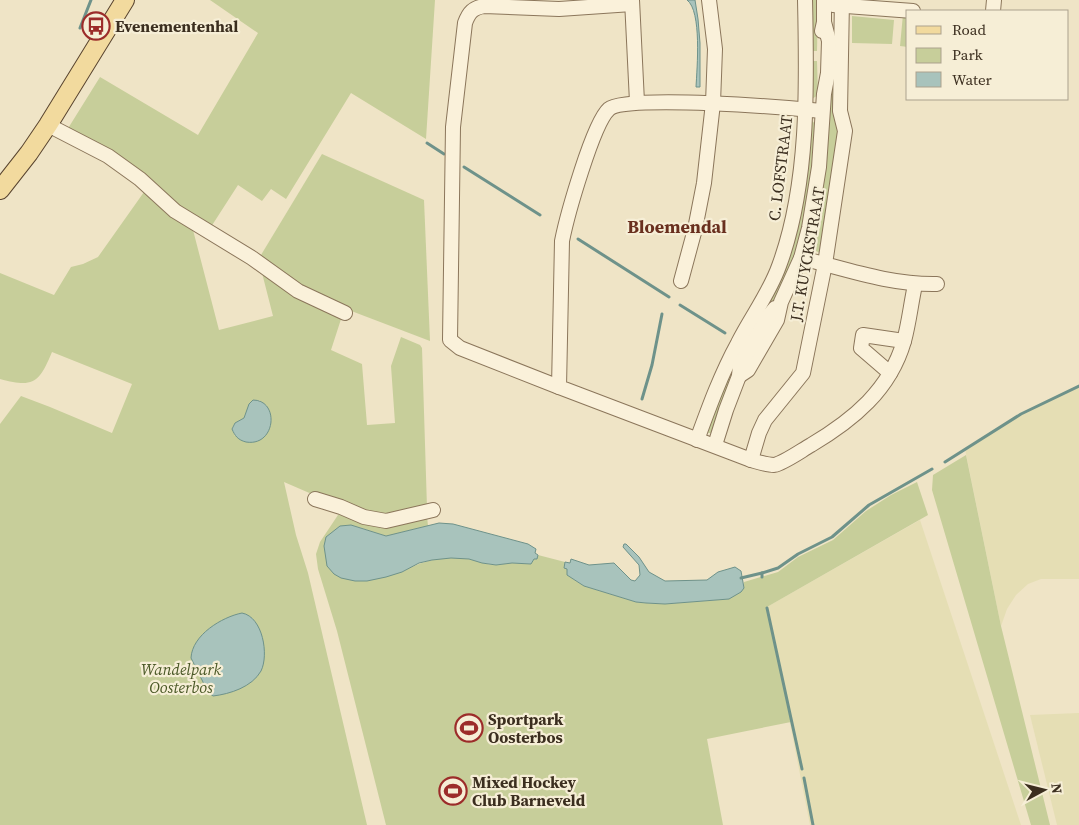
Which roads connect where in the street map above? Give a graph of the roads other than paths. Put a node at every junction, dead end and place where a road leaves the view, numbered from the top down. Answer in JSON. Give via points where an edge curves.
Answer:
{"nodes":[{"id":1,"x":125,"y":0,"type":"edge"},
{"id":2,"x":131,"y":0,"type":"edge"},
{"id":3,"x":710,"y":0,"type":"edge"},
{"id":4,"x":805,"y":0,"type":"edge"},
{"id":5,"x":632,"y":2,"type":"edge"},
{"id":6,"x":824,"y":2,"type":"edge"},
{"id":7,"x":842,"y":3,"type":"edge"},
{"id":8,"x":535,"y":4,"type":"edge"},
{"id":9,"x":906,"y":10,"type":"edge"},
{"id":10,"x":115,"y":18,"type":"junction"},
{"id":11,"x":637,"y":102,"type":"junction"},
{"id":12,"x":713,"y":103,"type":"junction"},
{"id":13,"x":805,"y":109,"type":"junction"},
{"id":14,"x":822,"y":111,"type":"junction"},
{"id":15,"x":48,"y":125,"type":"junction"},
{"id":16,"x":0,"y":190,"type":"edge"},
{"id":17,"x":801,"y":258,"type":"junction"},
{"id":18,"x":825,"y":264,"type":"junction"},
{"id":19,"x":682,"y":281,"type":"dead end"},
{"id":20,"x":915,"y":284,"type":"junction"},
{"id":21,"x":937,"y":284,"type":"dead end"},
{"id":22,"x":345,"y":312,"type":"dead end"},
{"id":23,"x":904,"y":341,"type":"junction"},
{"id":24,"x":890,"y":373,"type":"junction"},
{"id":25,"x":559,"y":387,"type":"junction"},
{"id":26,"x":697,"y":440,"type":"junction"},
{"id":27,"x":715,"y":445,"type":"junction"},
{"id":28,"x":751,"y":460,"type":"junction"},
{"id":29,"x":315,"y":499,"type":"dead end"},
{"id":30,"x":433,"y":510,"type":"dead end"}],
"edges":[{"from":1,"to":10,"type":"main road"},
{"from":2,"to":10,"type":"main road"},
{"from":3,"to":12,"type":"street","via":[[714,49]]},
{"from":4,"to":13,"type":"street","name":"C. LOFSTRAAT"},
{"from":5,"to":8,"type":"street","via":[[559,8]]},
{"from":5,"to":11,"type":"street"},
{"from":6,"to":7,"type":"street"},
{"from":6,"to":14,"type":"street","via":[[820,40]]},
{"from":7,"to":9,"type":"street"},
{"from":7,"to":18,"type":"street","name":"J.T. KUYCKSTRAAT","via":[[840,111],[845,131]]},
{"from":8,"to":25,"type":"street","via":[[474,8],[465,23],[453,127],[450,340],[460,348]]},
{"from":10,"to":15,"type":"main road"},
{"from":11,"to":12,"type":"street"},
{"from":11,"to":25,"type":"street","via":[[610,108],[596,128],[566,222],[562,241]]},
{"from":12,"to":13,"type":"street"},
{"from":12,"to":19,"type":"street","via":[[704,183]]},
{"from":13,"to":14,"type":"street"},
{"from":13,"to":26,"type":"street","name":"C. LOFSTRAAT","via":[[799,181],[779,268],[718,383]]},
{"from":14,"to":17,"type":"street","via":[[814,200]]},
{"from":15,"to":16,"type":"main road"},
{"from":15,"to":22,"type":"street","via":[[108,156],[140,179],[175,211],[298,290]]},
{"from":17,"to":18,"type":"street"},
{"from":17,"to":27,"type":"street","via":[[763,346],[748,370],[739,376]]},
{"from":18,"to":20,"type":"street"},
{"from":18,"to":28,"type":"street","name":"J.T. KUYCKSTRAAT","via":[[803,373],[765,420]]},
{"from":20,"to":21,"type":"street"},
{"from":20,"to":23,"type":"street"},
{"from":23,"to":24,"type":"street"},
{"from":23,"to":24,"type":"street","via":[[863,335],[861,348]]},
{"from":24,"to":28,"type":"street","via":[[860,411],[819,440],[774,465]]},
{"from":25,"to":26,"type":"street"},
{"from":26,"to":27,"type":"street"},
{"from":27,"to":28,"type":"street"},
{"from":29,"to":30,"type":"street","via":[[364,517],[386,520]]}]}
